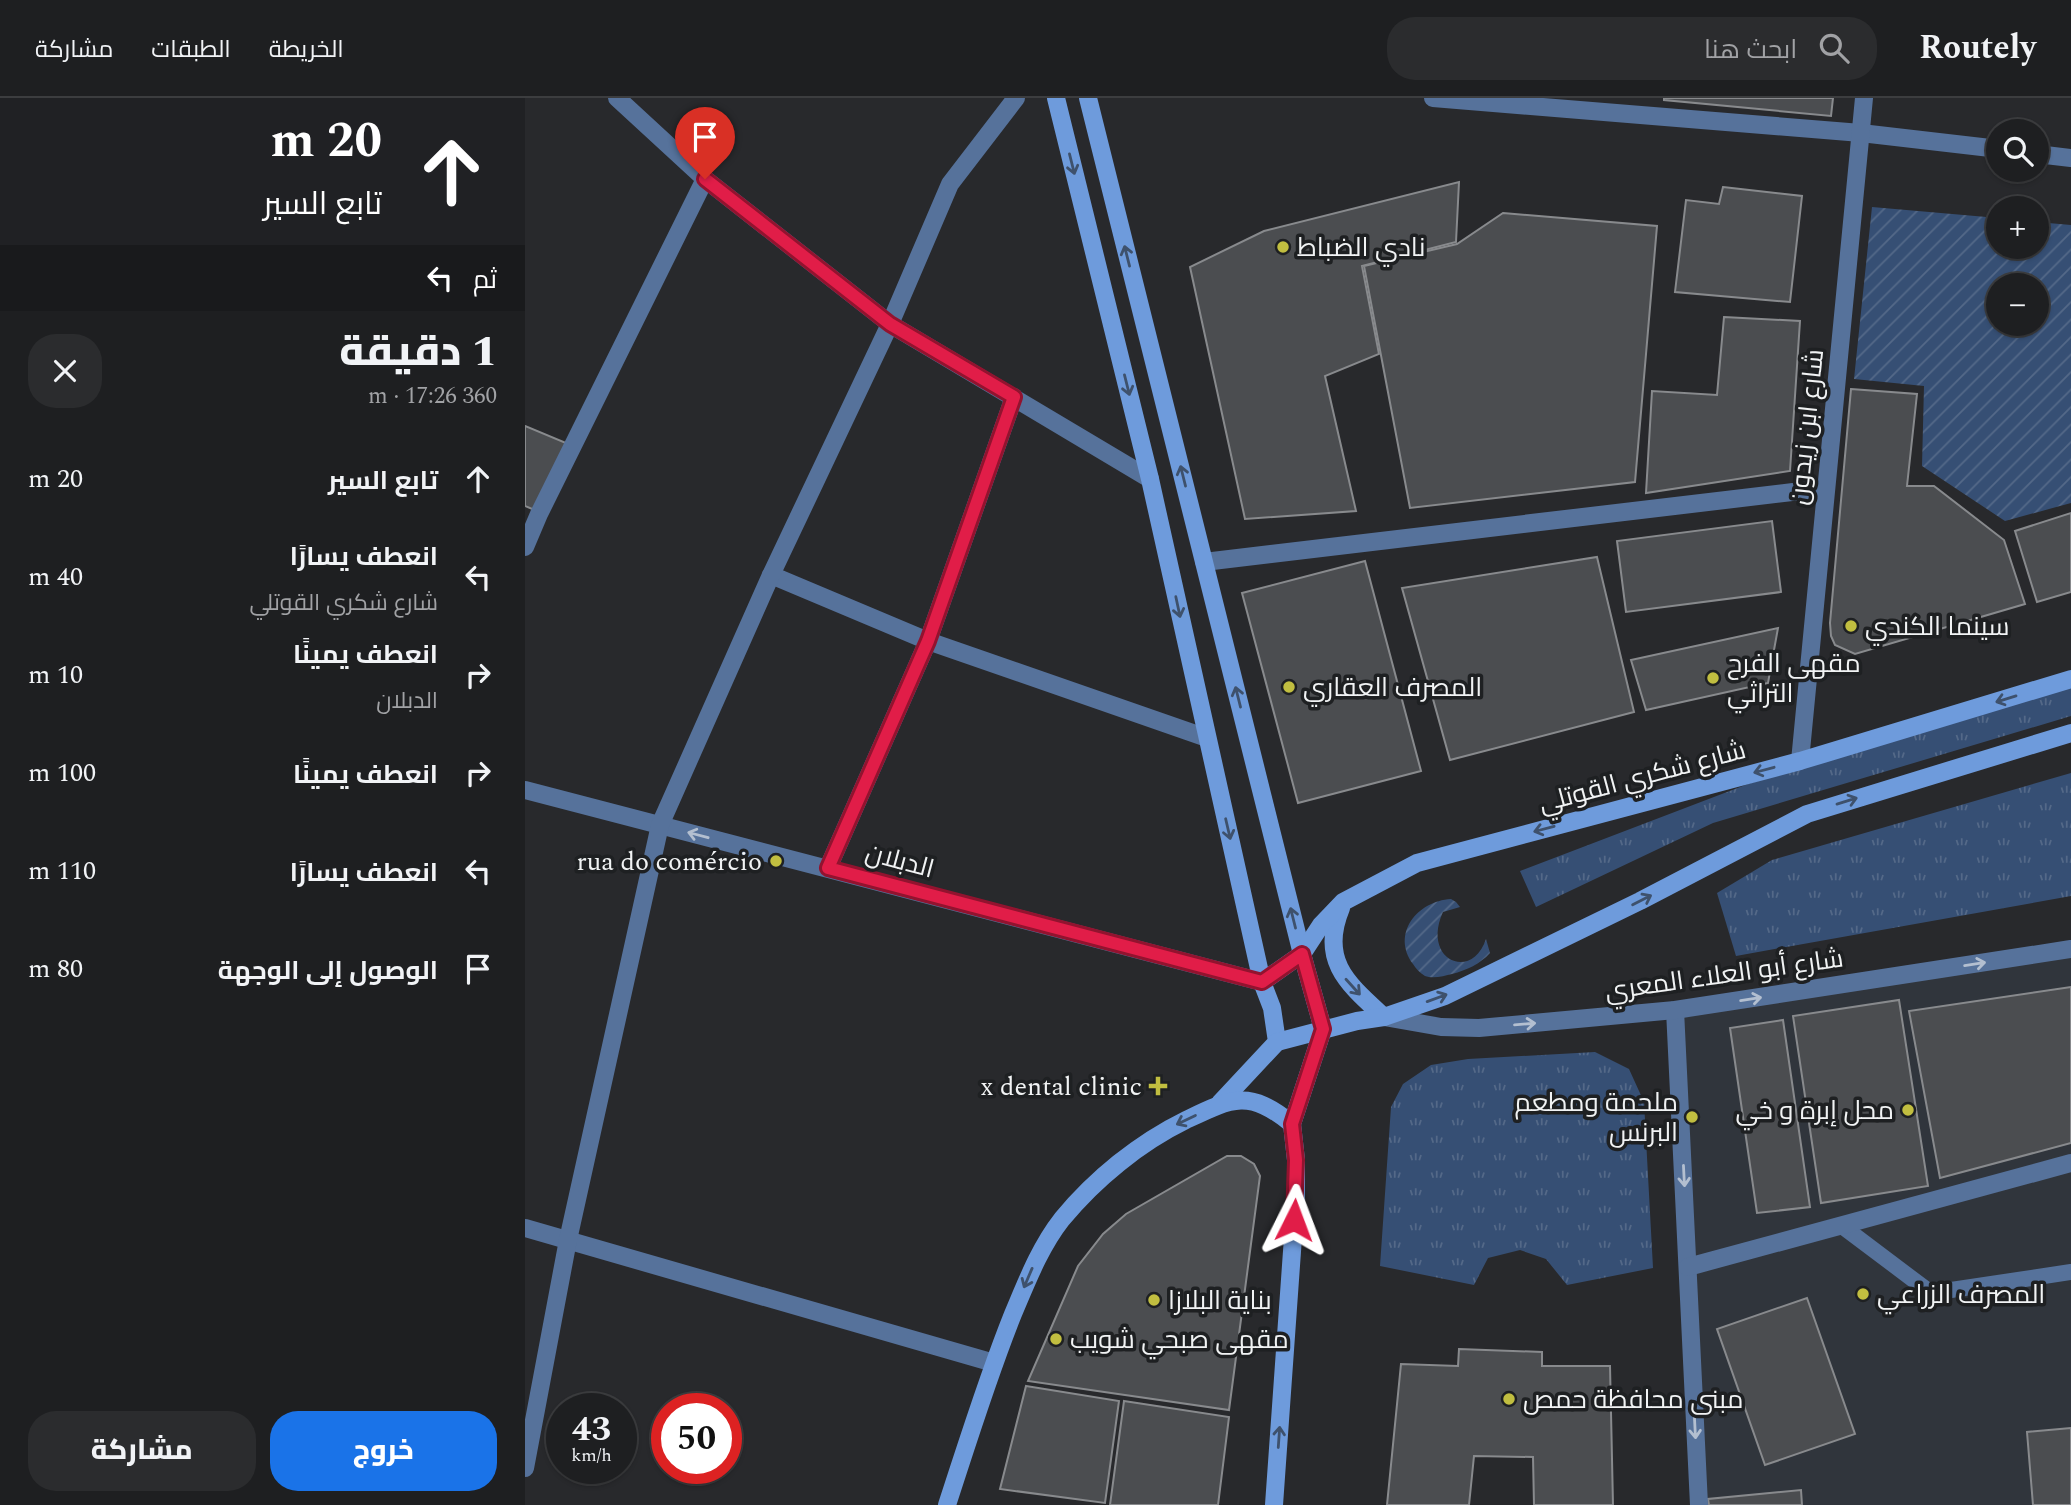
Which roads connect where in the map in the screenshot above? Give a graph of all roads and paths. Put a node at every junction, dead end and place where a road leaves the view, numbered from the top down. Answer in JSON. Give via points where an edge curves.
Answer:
{"nodes":[{"id":1,"x":617,"y":98,"type":"edge"},
{"id":2,"x":1016,"y":98,"type":"edge"},
{"id":3,"x":1056,"y":98,"type":"edge"},
{"id":4,"x":1088,"y":98,"type":"edge"},
{"id":5,"x":1433,"y":98,"type":"edge"},
{"id":6,"x":1864,"y":98,"type":"edge"},
{"id":7,"x":1537,"y":103,"type":"edge"},
{"id":8,"x":1861,"y":133,"type":"junction"},
{"id":9,"x":1986,"y":147,"type":"edge"},
{"id":10,"x":2049,"y":155,"type":"edge"},
{"id":11,"x":2071,"y":158,"type":"edge"},
{"id":12,"x":705,"y":179,"type":"junction"},
{"id":13,"x":890,"y":324,"type":"junction"},
{"id":14,"x":1014,"y":397,"type":"junction"},
{"id":15,"x":1150,"y":479,"type":"junction"},
{"id":16,"x":1826,"y":488,"type":"junction"},
{"id":17,"x":532,"y":512,"type":"edge"},
{"id":18,"x":525,"y":547,"type":"edge"},
{"id":19,"x":1204,"y":562,"type":"junction"},
{"id":20,"x":771,"y":575,"type":"junction"},
{"id":21,"x":928,"y":641,"type":"junction"},
{"id":22,"x":2071,"y":679,"type":"edge"},
{"id":23,"x":2071,"y":733,"type":"edge"},
{"id":24,"x":1207,"y":737,"type":"junction"},
{"id":25,"x":1800,"y":761,"type":"junction"},
{"id":26,"x":525,"y":790,"type":"edge"},
{"id":27,"x":660,"y":825,"type":"junction"},
{"id":28,"x":828,"y":868,"type":"junction"},
{"id":29,"x":1343,"y":902,"type":"junction"},
{"id":30,"x":2071,"y":949,"type":"edge"},
{"id":31,"x":1302,"y":954,"type":"junction"},
{"id":32,"x":1262,"y":982,"type":"junction"},
{"id":33,"x":1675,"y":1010,"type":"junction"},
{"id":34,"x":1384,"y":1017,"type":"junction"},
{"id":35,"x":1323,"y":1029,"type":"junction"},
{"id":36,"x":1277,"y":1042,"type":"junction"},
{"id":37,"x":1220,"y":1103,"type":"junction"},
{"id":38,"x":1292,"y":1124,"type":"junction"},
{"id":39,"x":2071,"y":1163,"type":"edge"},
{"id":40,"x":1842,"y":1226,"type":"junction"},
{"id":41,"x":525,"y":1228,"type":"edge"},
{"id":42,"x":568,"y":1240,"type":"junction"},
{"id":43,"x":1688,"y":1267,"type":"junction"},
{"id":44,"x":2071,"y":1272,"type":"edge"},
{"id":45,"x":993,"y":1363,"type":"junction"},
{"id":46,"x":525,"y":1468,"type":"edge"},
{"id":47,"x":947,"y":1505,"type":"edge"},
{"id":48,"x":1274,"y":1505,"type":"edge"},
{"id":49,"x":1699,"y":1505,"type":"edge"}],
"edges":[{"from":1,"to":12,"type":"street"},
{"from":2,"to":13,"type":"street","via":[[950,184]]},
{"from":3,"to":15,"type":"main road","one_way":true},
{"from":19,"to":4,"type":"main road","one_way":true},
{"from":5,"to":7,"type":"street"},
{"from":6,"to":8,"type":"street","name":"شارع ابن زيدون"},
{"from":7,"to":8,"type":"street"},
{"from":8,"to":9,"type":"street"},
{"from":8,"to":16,"type":"street","name":"شارع ابن زيدون"},
{"from":10,"to":11,"type":"street"},
{"from":12,"to":13,"type":"street"},
{"from":12,"to":17,"type":"street"},
{"from":13,"to":14,"type":"street"},
{"from":13,"to":20,"type":"street"},
{"from":14,"to":15,"type":"street"},
{"from":14,"to":21,"type":"street"},
{"from":15,"to":24,"type":"main road","one_way":true},
{"from":16,"to":19,"type":"street"},
{"from":16,"to":25,"type":"street","name":"شارع ابن زيدون"},
{"from":17,"to":18,"type":"street"},
{"from":31,"to":19,"type":"main road","one_way":true},
{"from":20,"to":21,"type":"street"},
{"from":20,"to":27,"type":"street"},
{"from":21,"to":24,"type":"street"},
{"from":21,"to":28,"type":"street"},
{"from":22,"to":25,"type":"main road","name":"شارع شكري القوتلي","one_way":true},
{"from":34,"to":23,"type":"main road","one_way":true,"via":[[1445,996],[1807,814]]},
{"from":24,"to":32,"type":"main road","one_way":true},
{"from":25,"to":29,"type":"main road","name":"شارع شكري القوتلي","one_way":true,"via":[[1417,863]]},
{"from":26,"to":27,"type":"street","name":"الدبلان"},
{"from":28,"to":27,"type":"street","name":"الدبلان","one_way":true},
{"from":27,"to":42,"type":"street"},
{"from":28,"to":32,"type":"street","name":"الدبلان"},
{"from":29,"to":31,"type":"main road","name":"شارع شكري القوتلي"},
{"from":29,"to":34,"type":"main road","one_way":true,"via":[[1334,925],[1333,949],[1341,973]]},
{"from":33,"to":30,"type":"street","name":"شارع أبو العلاء المعري","one_way":true},
{"from":31,"to":32,"type":"main road","name":"شارع شكري القوتلي"},
{"from":31,"to":35,"type":"main road"},
{"from":32,"to":36,"type":"main road"},
{"from":34,"to":33,"type":"street","name":"شارع أبو العلاء المعري","one_way":true,"via":[[1479,1028]]},
{"from":33,"to":43,"type":"street","one_way":true},
{"from":34,"to":35,"type":"main road"},
{"from":35,"to":36,"type":"main road"},
{"from":35,"to":38,"type":"main road"},
{"from":36,"to":37,"type":"main road"},
{"from":37,"to":38,"type":"main road","via":[[1259,1102]]},
{"from":37,"to":45,"type":"main road","one_way":true,"via":[[1132,1152],[1093,1185],[1061,1221],[1032,1267]]},
{"from":48,"to":38,"type":"main road","one_way":true,"via":[[1296,1195]]},
{"from":39,"to":40,"type":"street"},
{"from":40,"to":43,"type":"street"},
{"from":40,"to":44,"type":"lane","via":[[1931,1293]]},
{"from":41,"to":42,"type":"street"},
{"from":42,"to":45,"type":"street"},
{"from":42,"to":46,"type":"street"},
{"from":43,"to":49,"type":"street","one_way":true},
{"from":45,"to":47,"type":"main road"}]}
